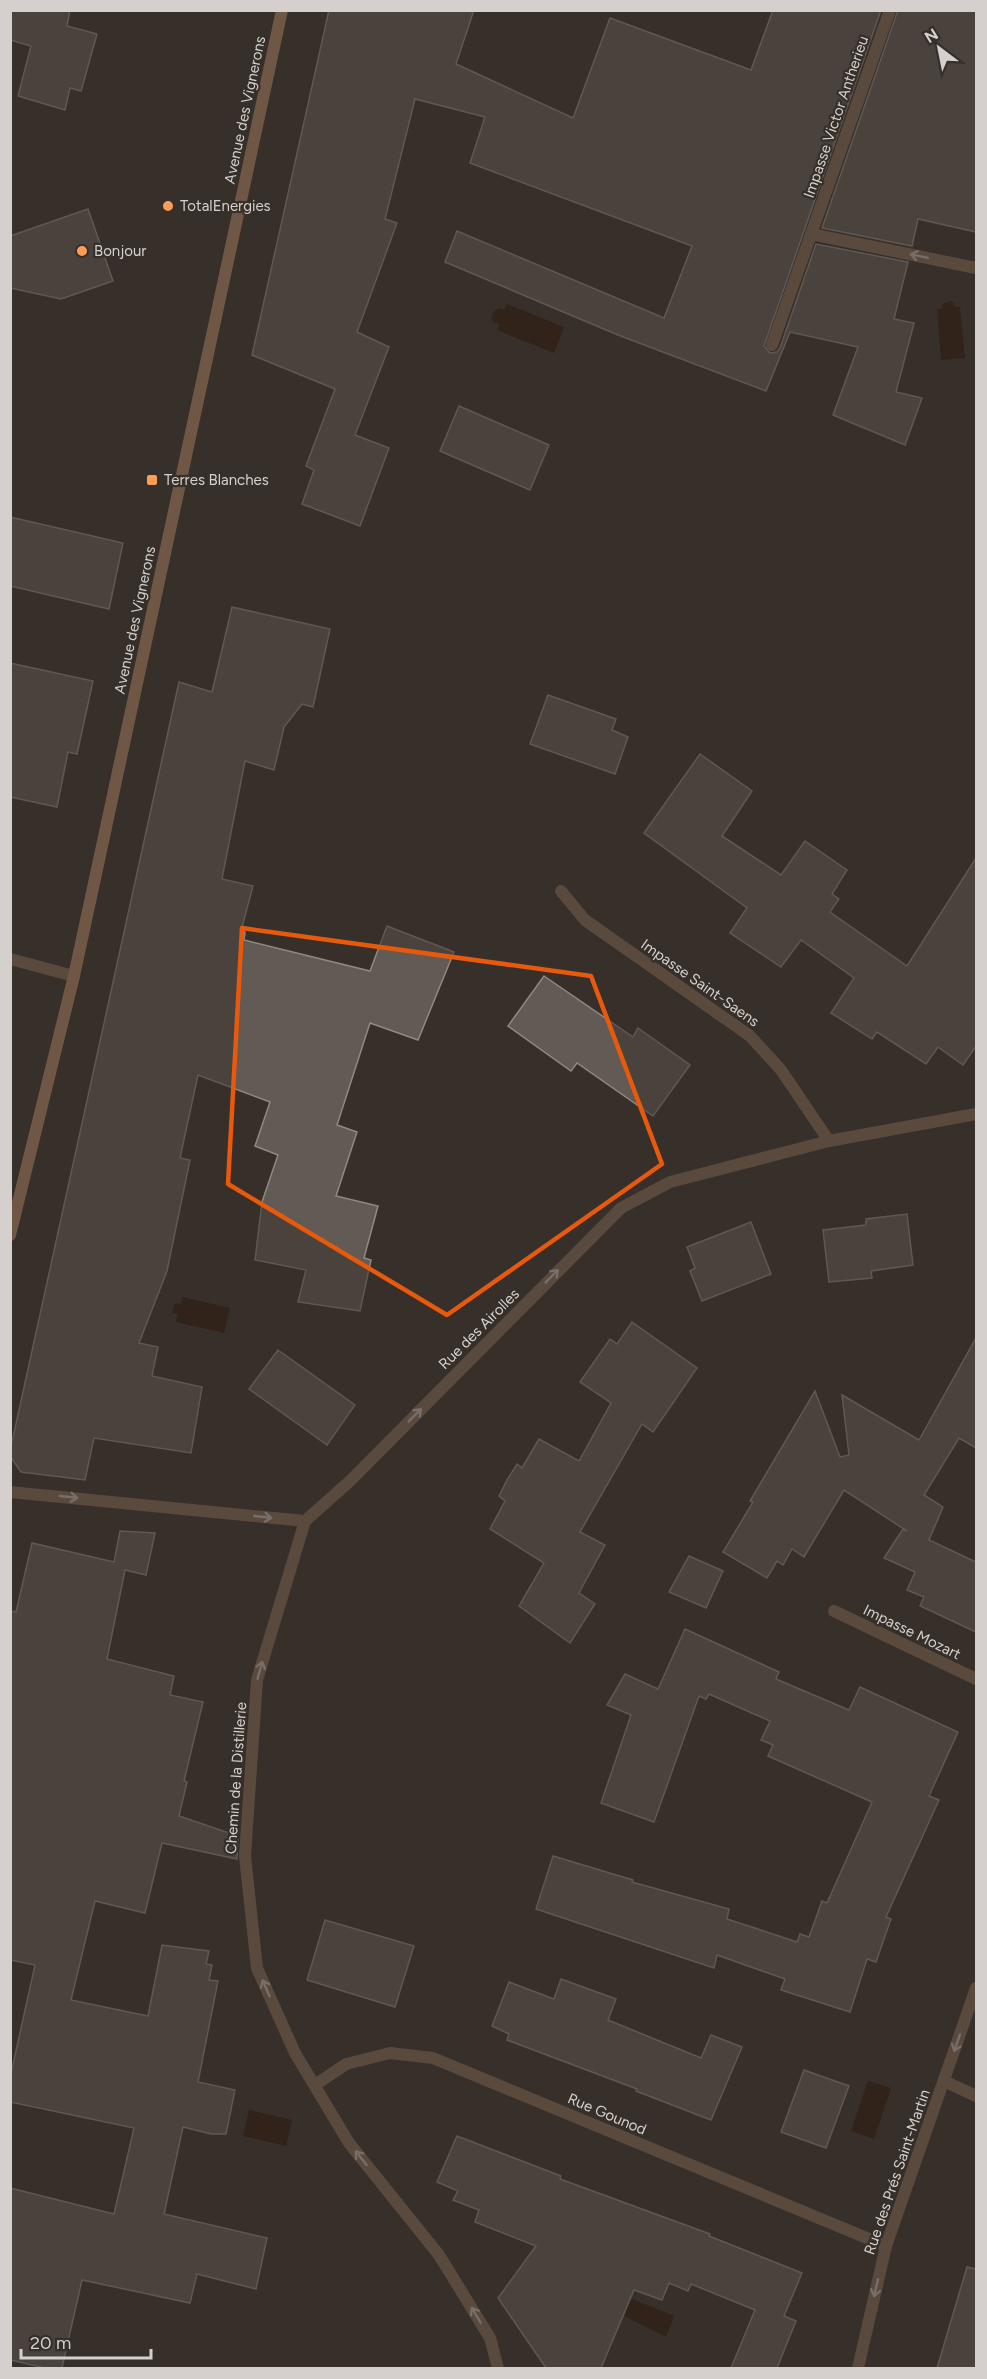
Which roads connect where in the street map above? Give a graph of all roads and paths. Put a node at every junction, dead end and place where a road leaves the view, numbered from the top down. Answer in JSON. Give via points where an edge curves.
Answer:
{"nodes":[{"id":1,"x":282,"y":10,"type":"edge"},
{"id":2,"x":890,"y":10,"type":"edge"},
{"id":3,"x":811,"y":234,"type":"junction"},
{"id":4,"x":976,"y":268,"type":"edge"},
{"id":5,"x":772,"y":345,"type":"dead end"},
{"id":6,"x":561,"y":891,"type":"dead end"},
{"id":7,"x":10,"y":959,"type":"edge"},
{"id":8,"x":74,"y":976,"type":"junction"},
{"id":9,"x":976,"y":1114,"type":"edge"},
{"id":10,"x":829,"y":1141,"type":"junction"},
{"id":11,"x":10,"y":1235,"type":"edge"},
{"id":12,"x":10,"y":1492,"type":"edge"},
{"id":13,"x":304,"y":1521,"type":"junction"},
{"id":14,"x":834,"y":1611,"type":"dead end"},
{"id":15,"x":976,"y":1679,"type":"edge"},
{"id":16,"x":976,"y":1988,"type":"edge"},
{"id":17,"x":944,"y":2081,"type":"junction"},
{"id":18,"x":315,"y":2085,"type":"junction"},
{"id":19,"x":976,"y":2096,"type":"edge"},
{"id":20,"x":886,"y":2246,"type":"junction"},
{"id":21,"x":498,"y":2368,"type":"edge"},
{"id":22,"x":858,"y":2368,"type":"edge"}],
"edges":[{"from":1,"to":8,"type":"main road","name":"Avenue des Vignerons"},
{"from":2,"to":3,"type":"street","name":"Impasse Victor Antherieu"},
{"from":4,"to":3,"type":"street","one_way":true},
{"from":3,"to":5,"type":"street","name":"Impasse Victor Antherieu"},
{"from":6,"to":10,"type":"street","name":"Impasse Saint-Saens","via":[[585,920],[750,1036],[781,1070]]},
{"from":7,"to":8,"type":"street"},
{"from":8,"to":11,"type":"main road","name":"Avenue des Vignerons"},
{"from":9,"to":10,"type":"street","name":"Rue des Airolles"},
{"from":13,"to":10,"type":"street","name":"Rue des Airolles","one_way":true,"via":[[350,1481],[621,1208],[670,1182]]},
{"from":12,"to":13,"type":"street","one_way":true},
{"from":18,"to":13,"type":"street","name":"Chemin de la Distillerie","one_way":true,"via":[[295,2053],[257,1968],[245,1856],[257,1680]]},
{"from":14,"to":15,"type":"street","name":"Impasse Mozart"},
{"from":16,"to":17,"type":"street","name":"Rue des Prés Saint-Martin","one_way":true},
{"from":17,"to":19,"type":"street"},
{"from":17,"to":20,"type":"street","name":"Rue des Prés Saint-Martin"},
{"from":18,"to":20,"type":"street","name":"Rue Gounod","via":[[346,2064],[390,2054],[433,2058]]},
{"from":21,"to":18,"type":"street","name":"Chemin de la Distillerie","one_way":true,"via":[[490,2338],[438,2254],[349,2143]]},
{"from":20,"to":22,"type":"street","name":"Rue des Prés Saint-Martin","one_way":true}]}
